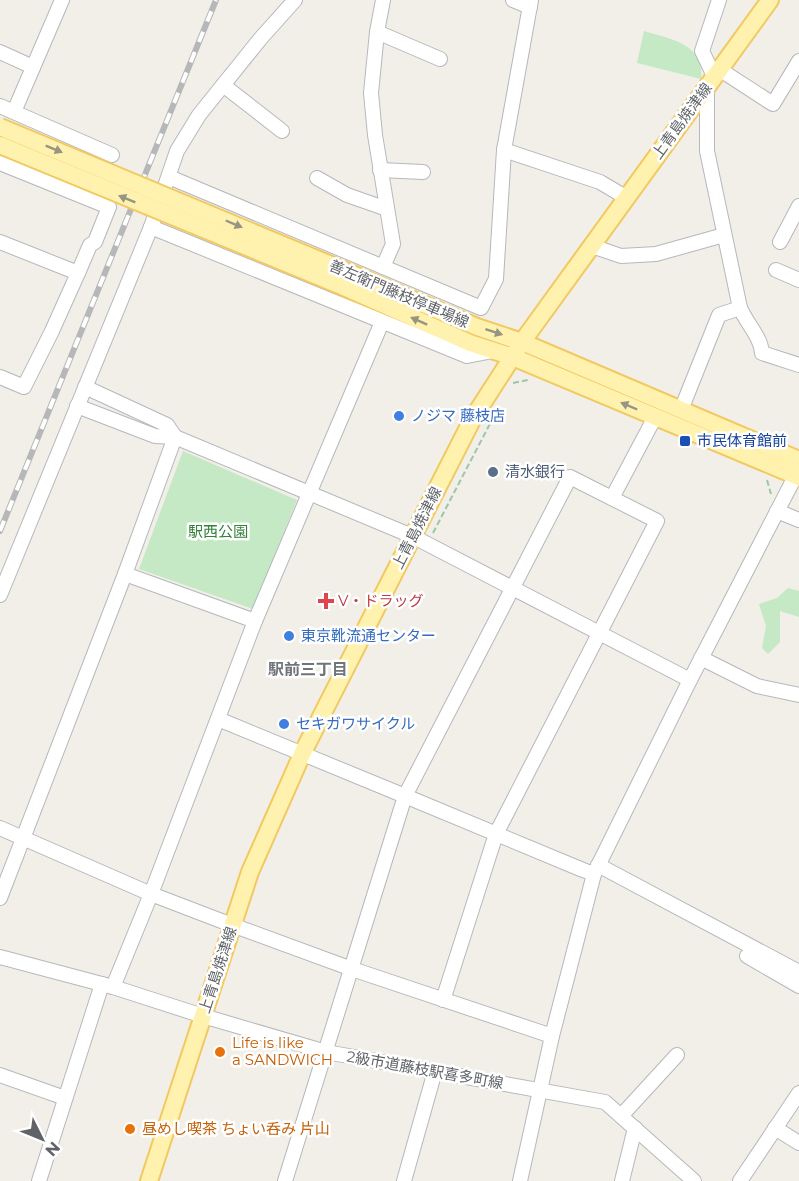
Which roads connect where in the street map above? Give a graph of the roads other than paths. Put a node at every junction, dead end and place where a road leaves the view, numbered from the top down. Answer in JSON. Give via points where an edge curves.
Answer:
{"nodes":[{"id":1,"x":62,"y":0,"type":"edge"},
{"id":2,"x":295,"y":0,"type":"edge"},
{"id":3,"x":383,"y":0,"type":"edge"},
{"id":4,"x":513,"y":0,"type":"edge"},
{"id":5,"x":719,"y":0,"type":"edge"},
{"id":6,"x":770,"y":0,"type":"edge"},
{"id":7,"x":530,"y":4,"type":"edge"},
{"id":8,"x":377,"y":32,"type":"junction"},
{"id":9,"x":0,"y":52,"type":"edge"},
{"id":10,"x":440,"y":59,"type":"dead end"},
{"id":11,"x":799,"y":60,"type":"edge"},
{"id":12,"x":33,"y":67,"type":"junction"},
{"id":13,"x":713,"y":77,"type":"junction"},
{"id":14,"x":223,"y":85,"type":"junction"},
{"id":15,"x":0,"y":106,"type":"edge"},
{"id":16,"x":16,"y":107,"type":"dead end"},
{"id":17,"x":0,"y":127,"type":"edge"},
{"id":18,"x":282,"y":131,"type":"dead end"},
{"id":19,"x":0,"y":145,"type":"edge"},
{"id":20,"x":504,"y":150,"type":"junction"},
{"id":21,"x":112,"y":155,"type":"dead end"},
{"id":22,"x":0,"y":163,"type":"edge"},
{"id":23,"x":380,"y":170,"type":"junction"},
{"id":24,"x":423,"y":172,"type":"dead end"},
{"id":25,"x":169,"y":177,"type":"junction"},
{"id":26,"x":318,"y":178,"type":"dead end"},
{"id":27,"x":627,"y":198,"type":"junction"},
{"id":28,"x":799,"y":206,"type":"edge"},
{"id":29,"x":387,"y":209,"type":"junction"},
{"id":30,"x":151,"y":227,"type":"junction"},
{"id":31,"x":724,"y":235,"type":"junction"},
{"id":32,"x":0,"y":242,"type":"edge"},
{"id":33,"x":780,"y":242,"type":"dead end"},
{"id":34,"x":592,"y":246,"type":"junction"},
{"id":35,"x":383,"y":267,"type":"junction"},
{"id":36,"x":776,"y":270,"type":"dead end"},
{"id":37,"x":78,"y":273,"type":"junction"},
{"id":38,"x":340,"y":277,"type":"junction"},
{"id":39,"x":799,"y":280,"type":"edge"},
{"id":40,"x":740,"y":308,"type":"junction"},
{"id":41,"x":382,"y":322,"type":"junction"},
{"id":42,"x":522,"y":342,"type":"junction"},
{"id":43,"x":493,"y":351,"type":"junction"},
{"id":44,"x":513,"y":357,"type":"junction"},
{"id":45,"x":799,"y":365,"type":"edge"},
{"id":46,"x":0,"y":377,"type":"edge"},
{"id":47,"x":85,"y":387,"type":"junction"},
{"id":48,"x":77,"y":405,"type":"junction"},
{"id":49,"x":681,"y":410,"type":"junction"},
{"id":50,"x":655,"y":417,"type":"junction"},
{"id":51,"x":176,"y":437,"type":"junction"},
{"id":52,"x":798,"y":470,"type":"edge"},
{"id":53,"x":309,"y":492,"type":"junction"},
{"id":54,"x":612,"y":498,"type":"junction"},
{"id":55,"x":777,"y":511,"type":"junction"},
{"id":56,"x":799,"y":520,"type":"edge"},
{"id":57,"x":412,"y":536,"type":"junction"},
{"id":58,"x":125,"y":574,"type":"junction"},
{"id":59,"x":511,"y":588,"type":"junction"},
{"id":60,"x":0,"y":595,"type":"edge"},
{"id":61,"x":255,"y":621,"type":"junction"},
{"id":62,"x":598,"y":633,"type":"junction"},
{"id":63,"x":701,"y":658,"type":"junction"},
{"id":64,"x":690,"y":680,"type":"junction"},
{"id":65,"x":799,"y":695,"type":"edge"},
{"id":66,"x":218,"y":719,"type":"junction"},
{"id":67,"x":303,"y":752,"type":"junction"},
{"id":68,"x":405,"y":796,"type":"junction"},
{"id":69,"x":0,"y":828,"type":"edge"},
{"id":70,"x":496,"y":834,"type":"junction"},
{"id":71,"x":23,"y":838,"type":"junction"},
{"id":72,"x":596,"y":870,"type":"junction"},
{"id":73,"x":151,"y":894,"type":"junction"},
{"id":74,"x":0,"y":898,"type":"edge"},
{"id":75,"x":232,"y":925,"type":"junction"},
{"id":76,"x":747,"y":956,"type":"dead end"},
{"id":77,"x":0,"y":957,"type":"edge"},
{"id":78,"x":352,"y":969,"type":"junction"},
{"id":79,"x":799,"y":972,"type":"edge"},
{"id":80,"x":107,"y":985,"type":"junction"},
{"id":81,"x":799,"y":986,"type":"edge"},
{"id":82,"x":443,"y":1000,"type":"junction"},
{"id":83,"x":202,"y":1016,"type":"junction"},
{"id":84,"x":552,"y":1036,"type":"junction"},
{"id":85,"x":326,"y":1052,"type":"junction"},
{"id":86,"x":677,"y":1055,"type":"dead end"},
{"id":87,"x":435,"y":1071,"type":"junction"},
{"id":88,"x":0,"y":1075,"type":"edge"},
{"id":89,"x":540,"y":1091,"type":"junction"},
{"id":90,"x":799,"y":1093,"type":"edge"},
{"id":91,"x":65,"y":1098,"type":"junction"},
{"id":92,"x":621,"y":1116,"type":"junction"},
{"id":93,"x":635,"y":1128,"type":"junction"},
{"id":94,"x":775,"y":1128,"type":"junction"},
{"id":95,"x":799,"y":1143,"type":"edge"},
{"id":96,"x":39,"y":1181,"type":"edge"},
{"id":97,"x":149,"y":1181,"type":"edge"},
{"id":98,"x":285,"y":1181,"type":"edge"},
{"id":99,"x":404,"y":1181,"type":"edge"},
{"id":100,"x":520,"y":1181,"type":"edge"},
{"id":101,"x":622,"y":1181,"type":"edge"},
{"id":102,"x":694,"y":1181,"type":"edge"},
{"id":103,"x":740,"y":1181,"type":"edge"}],
"edges":[{"from":1,"to":12,"type":"street"},
{"from":2,"to":14,"type":"street"},
{"from":3,"to":8,"type":"street"},
{"from":4,"to":7,"type":"street"},
{"from":5,"to":13,"type":"street","via":[[702,51]]},
{"from":6,"to":13,"type":"main road","name":"上青島焼津線"},
{"from":7,"to":20,"type":"street"},
{"from":8,"to":10,"type":"street"},
{"from":8,"to":23,"type":"street","via":[[371,93]]},
{"from":9,"to":12,"type":"street"},
{"from":11,"to":13,"type":"street","via":[[773,104]]},
{"from":12,"to":16,"type":"street"},
{"from":13,"to":27,"type":"main road","name":"上青島焼津線"},
{"from":13,"to":31,"type":"street","via":[[707,151]]},
{"from":14,"to":18,"type":"street"},
{"from":14,"to":25,"type":"street","via":[[177,151]]},
{"from":15,"to":21,"type":"street"},
{"from":17,"to":38,"type":"main road","name":"善左衛門藤枝停車場線","one_way":true,"bridge":true},
{"from":38,"to":19,"type":"main road","name":"善左衛門藤枝停車場線","one_way":true,"bridge":true},
{"from":20,"to":27,"type":"street","via":[[600,182]]},
{"from":20,"to":35,"type":"street","via":[[496,279],[481,308]]},
{"from":22,"to":37,"type":"street","via":[[109,207]]},
{"from":23,"to":24,"type":"street"},
{"from":23,"to":29,"type":"street"},
{"from":25,"to":30,"type":"street"},
{"from":25,"to":35,"type":"street"},
{"from":26,"to":29,"type":"street","via":[[346,195]]},
{"from":27,"to":34,"type":"main road","name":"上青島焼津線"},
{"from":28,"to":33,"type":"street"},
{"from":29,"to":35,"type":"street","via":[[393,243]]},
{"from":30,"to":41,"type":"street"},
{"from":30,"to":47,"type":"street"},
{"from":31,"to":34,"type":"street","via":[[656,254],[621,256]]},
{"from":31,"to":40,"type":"street"},
{"from":32,"to":37,"type":"street"},
{"from":34,"to":42,"type":"main road","name":"上青島焼津線"},
{"from":36,"to":39,"type":"street"},
{"from":37,"to":46,"type":"street","via":[[24,387]]},
{"from":38,"to":42,"type":"main road","name":"善左衛門藤枝停車場線","one_way":true},
{"from":43,"to":38,"type":"main road","name":"善左衛門藤枝停車場線","one_way":true},
{"from":40,"to":45,"type":"street","via":[[762,345],[762,353]]},
{"from":40,"to":49,"type":"street","via":[[719,315]]},
{"from":41,"to":43,"type":"street","via":[[467,356]]},
{"from":41,"to":53,"type":"street"},
{"from":42,"to":44,"type":"main road","name":"上青島焼津線"},
{"from":42,"to":49,"type":"main road","name":"善左衛門藤枝停車場線"},
{"from":43,"to":44,"type":"main road","name":"善左衛門藤枝停車場線"},
{"from":50,"to":44,"type":"main road","name":"善左衛門藤枝停車場線","one_way":true},
{"from":44,"to":57,"type":"main road","name":"上青島焼津線","via":[[474,418]]},
{"from":47,"to":48,"type":"street"},
{"from":47,"to":51,"type":"street","via":[[167,425]]},
{"from":48,"to":51,"type":"street","via":[[155,436]]},
{"from":48,"to":60,"type":"street"},
{"from":49,"to":52,"type":"main road","name":"善左衛門藤枝停車場線"},
{"from":50,"to":52,"type":"main road","name":"善左衛門藤枝停車場線"},
{"from":50,"to":54,"type":"street"},
{"from":51,"to":53,"type":"street"},
{"from":51,"to":58,"type":"street"},
{"from":52,"to":55,"type":"street"},
{"from":53,"to":57,"type":"street"},
{"from":53,"to":61,"type":"street"},
{"from":54,"to":59,"type":"street","via":[[570,477]]},
{"from":54,"to":62,"type":"street","via":[[657,521]]},
{"from":55,"to":56,"type":"street"},
{"from":55,"to":63,"type":"street"},
{"from":57,"to":59,"type":"street"},
{"from":57,"to":67,"type":"main road","name":"上青島焼津線"},
{"from":58,"to":61,"type":"street"},
{"from":58,"to":71,"type":"street"},
{"from":59,"to":62,"type":"street"},
{"from":59,"to":68,"type":"street"},
{"from":61,"to":66,"type":"street"},
{"from":62,"to":64,"type":"street"},
{"from":62,"to":70,"type":"street"},
{"from":63,"to":64,"type":"street"},
{"from":63,"to":65,"type":"street","via":[[757,686]]},
{"from":64,"to":72,"type":"street"},
{"from":66,"to":67,"type":"street"},
{"from":66,"to":73,"type":"street"},
{"from":67,"to":68,"type":"street"},
{"from":67,"to":75,"type":"main road","name":"上青島焼津線","via":[[250,872]]},
{"from":68,"to":70,"type":"street"},
{"from":68,"to":78,"type":"street"},
{"from":69,"to":71,"type":"street"},
{"from":70,"to":72,"type":"street"},
{"from":70,"to":82,"type":"street"},
{"from":71,"to":73,"type":"street"},
{"from":71,"to":74,"type":"street"},
{"from":72,"to":79,"type":"street"},
{"from":72,"to":84,"type":"street"},
{"from":73,"to":75,"type":"street"},
{"from":73,"to":80,"type":"street"},
{"from":75,"to":78,"type":"street"},
{"from":75,"to":83,"type":"main road","name":"上青島焼津線"},
{"from":76,"to":81,"type":"street"},
{"from":77,"to":80,"type":"street","name":"2級市道藤枝駅喜多町線"},
{"from":78,"to":82,"type":"street"},
{"from":78,"to":85,"type":"street"},
{"from":80,"to":83,"type":"street","name":"2級市道藤枝駅喜多町線"},
{"from":80,"to":91,"type":"street"},
{"from":82,"to":84,"type":"street"},
{"from":83,"to":85,"type":"street","name":"2級市道藤枝駅喜多町線"},
{"from":83,"to":97,"type":"main road","name":"上青島焼津線"},
{"from":84,"to":89,"type":"street"},
{"from":85,"to":87,"type":"street","name":"2級市道藤枝駅喜多町線"},
{"from":85,"to":98,"type":"street"},
{"from":86,"to":92,"type":"street"},
{"from":87,"to":89,"type":"street","name":"2級市道藤枝駅喜多町線"},
{"from":87,"to":99,"type":"street"},
{"from":88,"to":91,"type":"street"},
{"from":89,"to":92,"type":"street","name":"2級市道藤枝駅喜多町線","via":[[605,1102]]},
{"from":89,"to":100,"type":"street"},
{"from":90,"to":94,"type":"street"},
{"from":91,"to":96,"type":"street"},
{"from":92,"to":93,"type":"street","name":"2級市道藤枝駅喜多町線"},
{"from":93,"to":101,"type":"street"},
{"from":93,"to":102,"type":"street","name":"2級市道藤枝駅喜多町線"},
{"from":94,"to":95,"type":"street"},
{"from":94,"to":103,"type":"street"}]}
